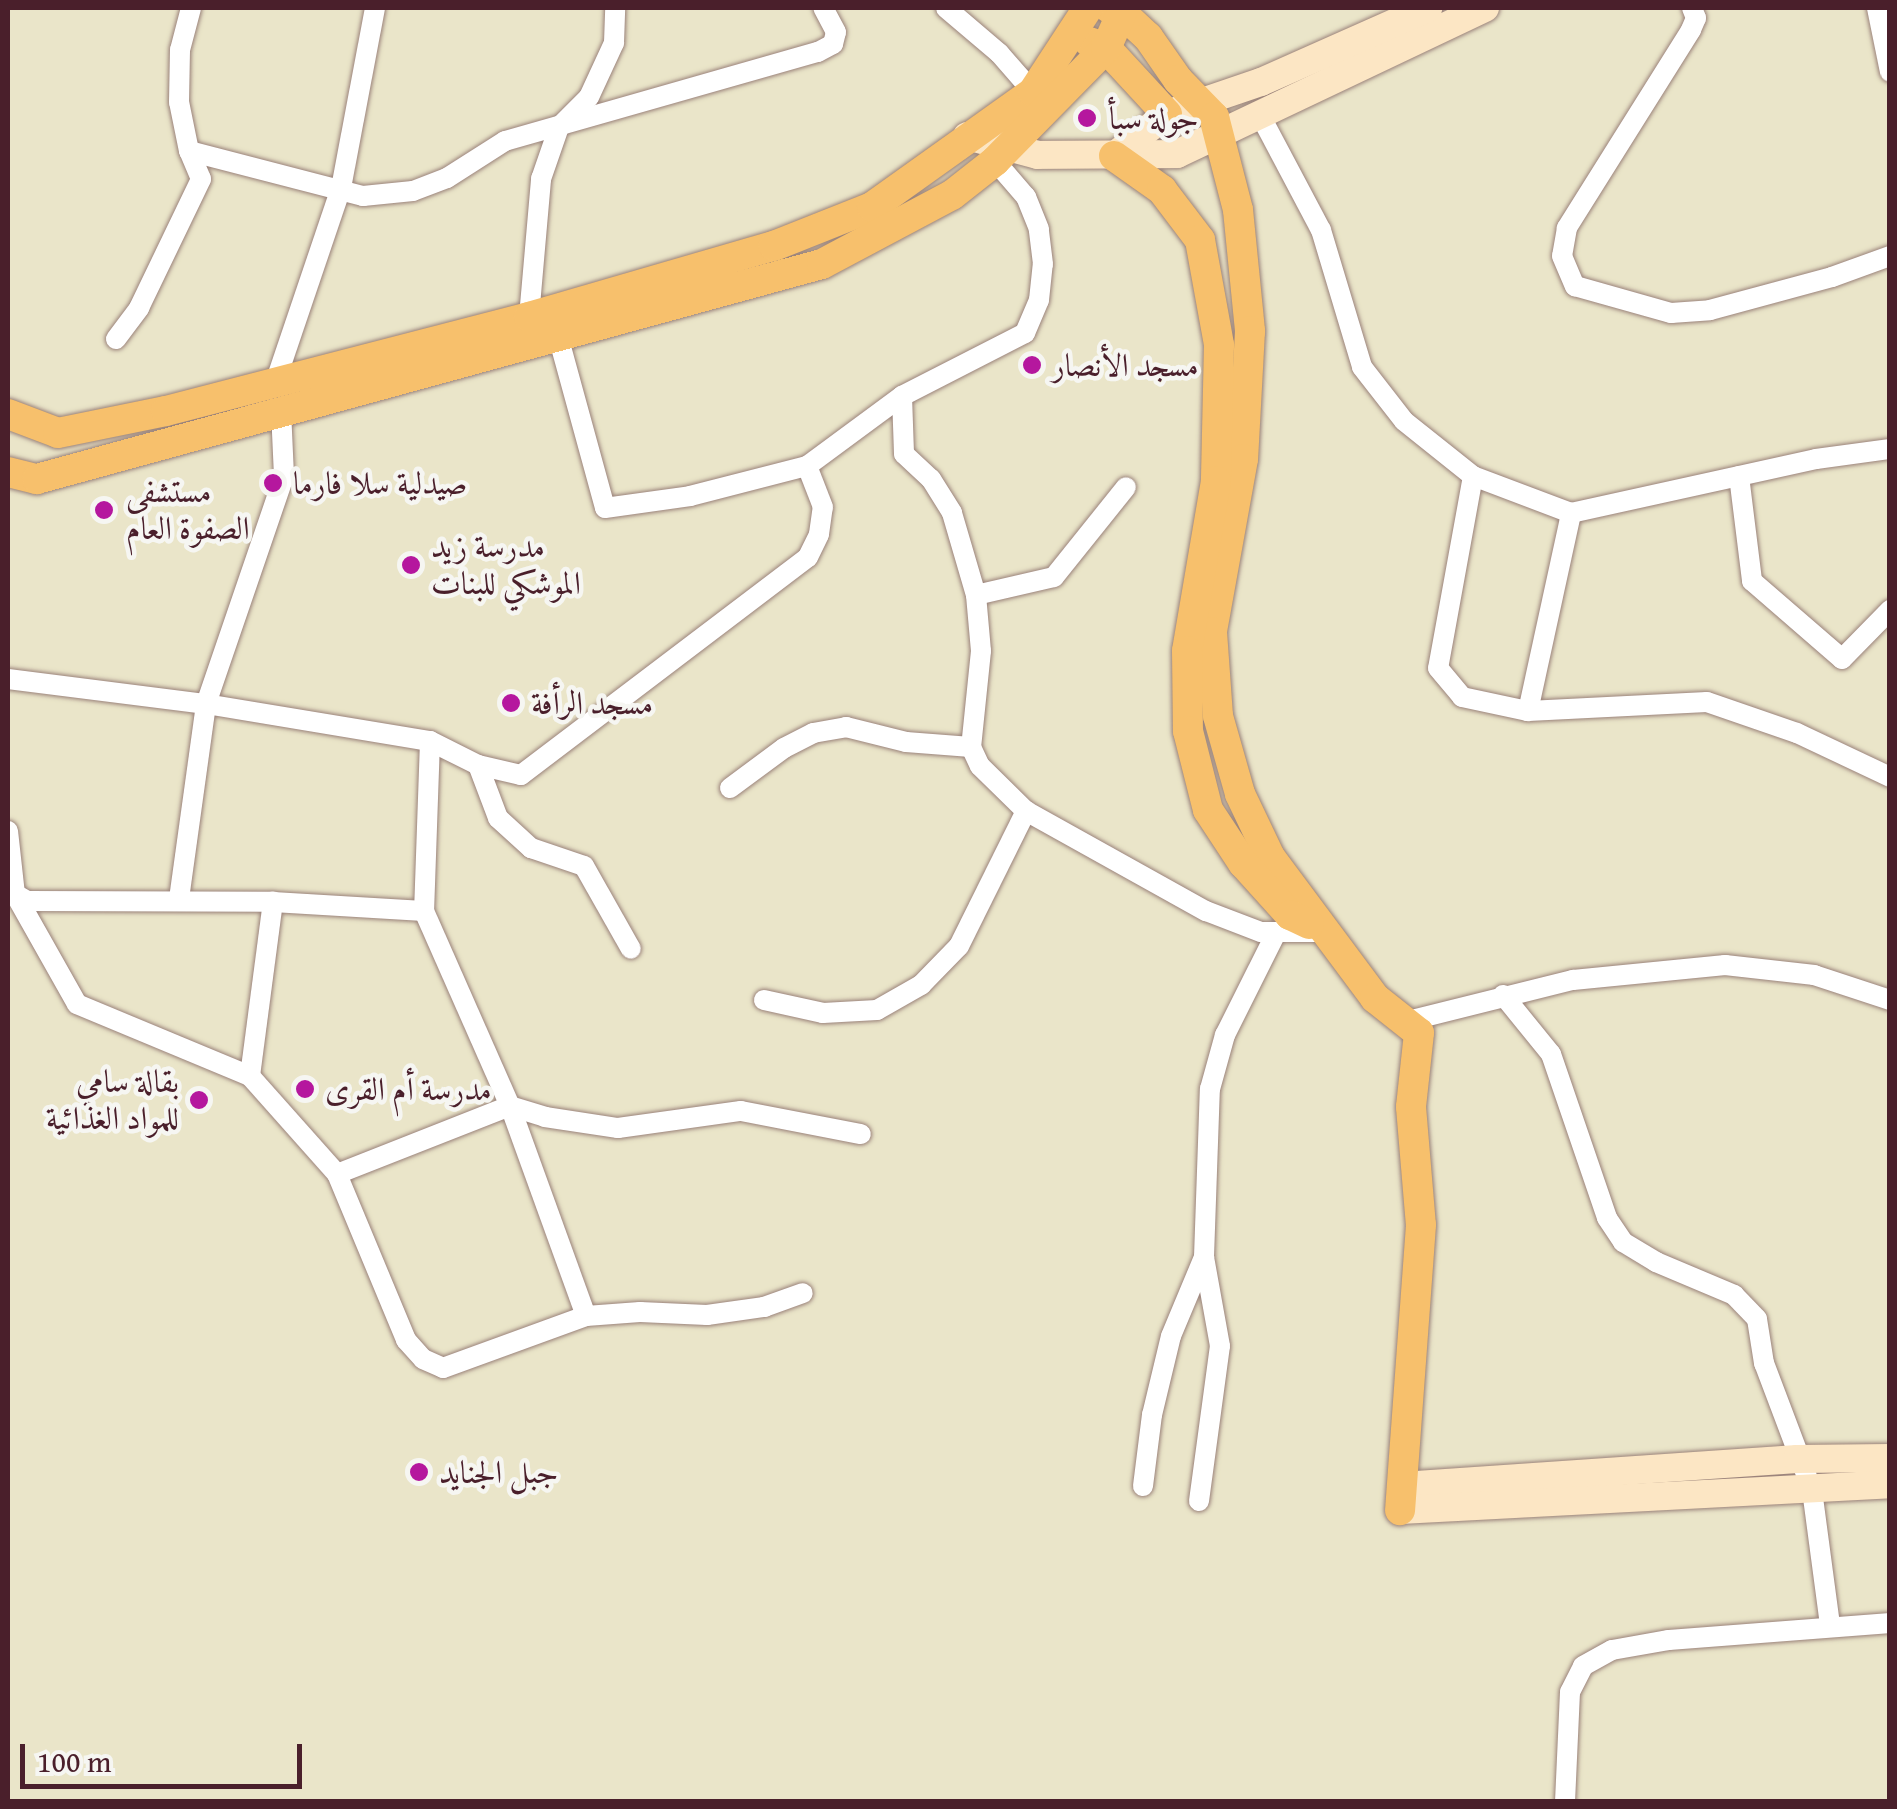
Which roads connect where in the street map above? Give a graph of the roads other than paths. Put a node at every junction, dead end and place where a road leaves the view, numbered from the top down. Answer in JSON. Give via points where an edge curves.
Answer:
{"nodes":[{"id":1,"x":190,"y":8,"type":"edge"},
{"id":2,"x":375,"y":8,"type":"edge"},
{"id":3,"x":615,"y":8,"type":"edge"},
{"id":4,"x":823,"y":8,"type":"edge"},
{"id":5,"x":946,"y":8,"type":"edge"},
{"id":6,"x":1088,"y":8,"type":"edge"},
{"id":7,"x":1428,"y":8,"type":"edge"},
{"id":8,"x":1486,"y":8,"type":"edge"},
{"id":9,"x":1692,"y":8,"type":"edge"},
{"id":10,"x":1877,"y":8,"type":"edge"},
{"id":11,"x":1118,"y":9,"type":"edge"},
{"id":12,"x":1072,"y":35,"type":"junction"},
{"id":13,"x":1106,"y":48,"type":"junction"},
{"id":14,"x":1890,"y":72,"type":"edge"},
{"id":15,"x":1033,"y":92,"type":"junction"},
{"id":16,"x":1202,"y":104,"type":"junction"},
{"id":17,"x":1167,"y":114,"type":"junction"},
{"id":18,"x":1260,"y":115,"type":"junction"},
{"id":19,"x":558,"y":127,"type":"junction"},
{"id":20,"x":1222,"y":133,"type":"junction"},
{"id":21,"x":966,"y":136,"type":"junction"},
{"id":22,"x":189,"y":151,"type":"junction"},
{"id":23,"x":1001,"y":154,"type":"junction"},
{"id":24,"x":1114,"y":156,"type":"junction"},
{"id":25,"x":341,"y":188,"type":"junction"},
{"id":26,"x":1890,"y":256,"type":"edge"},
{"id":27,"x":529,"y":317,"type":"junction"},
{"id":28,"x":558,"y":336,"type":"junction"},
{"id":29,"x":116,"y":339,"type":"dead end"},
{"id":30,"x":279,"y":395,"type":"junction"},
{"id":31,"x":902,"y":396,"type":"junction"},
{"id":32,"x":8,"y":414,"type":"edge"},
{"id":33,"x":1890,"y":449,"type":"edge"},
{"id":34,"x":807,"y":466,"type":"junction"},
{"id":35,"x":8,"y":472,"type":"edge"},
{"id":36,"x":1473,"y":476,"type":"junction"},
{"id":37,"x":1739,"y":476,"type":"junction"},
{"id":38,"x":1126,"y":487,"type":"dead end"},
{"id":39,"x":1572,"y":514,"type":"junction"},
{"id":40,"x":976,"y":595,"type":"junction"},
{"id":41,"x":1890,"y":610,"type":"edge"},
{"id":42,"x":8,"y":679,"type":"edge"},
{"id":43,"x":206,"y":704,"type":"junction"},
{"id":44,"x":1528,"y":711,"type":"junction"},
{"id":45,"x":430,"y":741,"type":"junction"},
{"id":46,"x":971,"y":747,"type":"junction"},
{"id":47,"x":478,"y":766,"type":"junction"},
{"id":48,"x":1890,"y":777,"type":"edge"},
{"id":49,"x":730,"y":788,"type":"dead end"},
{"id":50,"x":1026,"y":811,"type":"junction"},
{"id":51,"x":8,"y":832,"type":"edge"},
{"id":52,"x":15,"y":894,"type":"junction"},
{"id":53,"x":178,"y":899,"type":"junction"},
{"id":54,"x":273,"y":902,"type":"junction"},
{"id":55,"x":424,"y":910,"type":"junction"},
{"id":56,"x":1325,"y":929,"type":"junction"},
{"id":57,"x":1276,"y":932,"type":"junction"},
{"id":58,"x":631,"y":949,"type":"dead end"},
{"id":59,"x":1503,"y":995,"type":"junction"},
{"id":60,"x":764,"y":1000,"type":"dead end"},
{"id":61,"x":1890,"y":1000,"type":"edge"},
{"id":62,"x":1408,"y":1021,"type":"junction"},
{"id":63,"x":250,"y":1076,"type":"junction"},
{"id":64,"x":510,"y":1106,"type":"junction"},
{"id":65,"x":860,"y":1134,"type":"dead end"},
{"id":66,"x":337,"y":1174,"type":"junction"},
{"id":67,"x":1204,"y":1258,"type":"junction"},
{"id":68,"x":803,"y":1293,"type":"dead end"},
{"id":69,"x":586,"y":1316,"type":"junction"},
{"id":70,"x":1890,"y":1458,"type":"edge"},
{"id":71,"x":1797,"y":1459,"type":"junction"},
{"id":72,"x":1890,"y":1484,"type":"edge"},
{"id":73,"x":1143,"y":1486,"type":"dead end"},
{"id":74,"x":1812,"y":1490,"type":"junction"},
{"id":75,"x":1401,"y":1498,"type":"junction"},
{"id":76,"x":1199,"y":1501,"type":"dead end"},
{"id":77,"x":1890,"y":1623,"type":"edge"},
{"id":78,"x":1830,"y":1624,"type":"junction"},
{"id":79,"x":1565,"y":1802,"type":"edge"}],
"edges":[{"from":1,"to":22,"type":"street","via":[[180,50],[179,102]]},
{"from":2,"to":25,"type":"street"},
{"from":3,"to":19,"type":"street","via":[[614,44],[588,97]]},
{"from":4,"to":19,"type":"street","via":[[836,32],[832,44],[818,52]]},
{"from":5,"to":15,"type":"street"},
{"from":6,"to":12,"type":"main road"},
{"from":7,"to":16,"type":"street"},
{"from":8,"to":18,"type":"street"},
{"from":9,"to":26,"type":"street","via":[[1692,30],[1568,228],[1562,256],[1575,286],[1671,313],[1710,310]]},
{"from":10,"to":14,"type":"street"},
{"from":11,"to":13,"type":"main road"},
{"from":11,"to":16,"type":"main road"},
{"from":12,"to":13,"type":"main road"},
{"from":12,"to":15,"type":"main road"},
{"from":13,"to":17,"type":"main road"},
{"from":13,"to":23,"type":"main road"},
{"from":15,"to":21,"type":"main road"},
{"from":16,"to":17,"type":"street"},
{"from":16,"to":20,"type":"main road"},
{"from":17,"to":24,"type":"street"},
{"from":18,"to":20,"type":"street"},
{"from":18,"to":36,"type":"street","via":[[1321,230],[1362,367],[1404,421]]},
{"from":19,"to":25,"type":"street","via":[[505,141],[414,191],[363,196]]},
{"from":19,"to":27,"type":"street","via":[[541,179]]},
{"from":20,"to":24,"type":"street","via":[[1177,154]]},
{"from":20,"to":56,"type":"main road","via":[[1238,210],[1250,332],[1243,458],[1212,632],[1218,716],[1240,794],[1270,856]]},
{"from":21,"to":23,"type":"street"},
{"from":21,"to":27,"type":"main road","via":[[872,207],[774,246]]},
{"from":22,"to":25,"type":"street"},
{"from":22,"to":29,"type":"street","via":[[201,179],[194,199],[139,308]]},
{"from":23,"to":24,"type":"street"},
{"from":23,"to":28,"type":"main road","via":[[952,195],[822,264]]},
{"from":23,"to":31,"type":"street","via":[[1040,230],[1039,300],[1025,332]]},
{"from":24,"to":56,"type":"main road","via":[[1162,190],[1200,240],[1219,344],[1216,482],[1188,652],[1188,731],[1208,810],[1243,863],[1290,915]]},
{"from":25,"to":30,"type":"street"},
{"from":27,"to":30,"type":"main road"},
{"from":28,"to":30,"type":"main road"},
{"from":28,"to":34,"type":"street","via":[[605,508],[690,496]]},
{"from":30,"to":32,"type":"main road","via":[[58,433]]},
{"from":30,"to":35,"type":"main road","via":[[37,479]]},
{"from":30,"to":43,"type":"street","via":[[284,476]]},
{"from":31,"to":34,"type":"street"},
{"from":31,"to":40,"type":"street","via":[[904,454],[952,512]]},
{"from":33,"to":37,"type":"street"},
{"from":34,"to":47,"type":"street","via":[[823,508],[808,557],[521,775]]},
{"from":36,"to":39,"type":"street"},
{"from":36,"to":44,"type":"street","via":[[1438,668],[1462,697]]},
{"from":37,"to":39,"type":"street"},
{"from":37,"to":41,"type":"street","via":[[1752,580],[1842,658]]},
{"from":38,"to":40,"type":"street","via":[[1054,576]]},
{"from":39,"to":44,"type":"street"},
{"from":40,"to":46,"type":"street","via":[[980,650]]},
{"from":42,"to":43,"type":"street"},
{"from":43,"to":45,"type":"street"},
{"from":43,"to":53,"type":"street"},
{"from":44,"to":48,"type":"street","via":[[1691,699],[1796,733]]},
{"from":45,"to":47,"type":"street"},
{"from":45,"to":55,"type":"street"},
{"from":46,"to":49,"type":"street","via":[[906,742],[846,727],[784,748]]},
{"from":46,"to":50,"type":"street","via":[[980,766]]},
{"from":47,"to":58,"type":"street","via":[[498,818],[531,848],[584,866]]},
{"from":50,"to":57,"type":"street","via":[[1206,911]]},
{"from":50,"to":60,"type":"street","via":[[959,946],[921,985],[878,1010],[823,1013]]},
{"from":51,"to":52,"type":"street"},
{"from":52,"to":53,"type":"street","via":[[27,901]]},
{"from":52,"to":63,"type":"street","via":[[78,1004]]},
{"from":53,"to":54,"type":"street"},
{"from":54,"to":55,"type":"street"},
{"from":54,"to":63,"type":"street"},
{"from":55,"to":64,"type":"street"},
{"from":56,"to":57,"type":"street"},
{"from":56,"to":62,"type":"main road","via":[[1375,998]]},
{"from":57,"to":67,"type":"street","via":[[1224,1035],[1210,1089]]},
{"from":59,"to":61,"type":"street","via":[[1573,980],[1724,965],[1814,975]]},
{"from":59,"to":62,"type":"street"},
{"from":59,"to":71,"type":"street","via":[[1551,1054],[1607,1218],[1624,1242],[1734,1295],[1757,1320],[1764,1363]]},
{"from":62,"to":75,"type":"main road","via":[[1419,1033],[1411,1107],[1421,1225]]},
{"from":63,"to":66,"type":"street"},
{"from":64,"to":65,"type":"street","via":[[618,1128],[740,1111]]},
{"from":64,"to":66,"type":"street"},
{"from":64,"to":69,"type":"street"},
{"from":66,"to":69,"type":"street","via":[[406,1340],[423,1359],[443,1368]]},
{"from":67,"to":73,"type":"street","via":[[1171,1336]]},
{"from":67,"to":76,"type":"street","via":[[1220,1346]]},
{"from":68,"to":69,"type":"street","via":[[764,1307],[707,1314]]},
{"from":70,"to":71,"type":"street"},
{"from":71,"to":74,"type":"street"},
{"from":71,"to":75,"type":"street"},
{"from":72,"to":74,"type":"street"},
{"from":74,"to":75,"type":"street"},
{"from":74,"to":78,"type":"street"},
{"from":77,"to":78,"type":"street"},
{"from":78,"to":79,"type":"street","via":[[1669,1640],[1612,1650],[1583,1666],[1570,1692]]}]}
